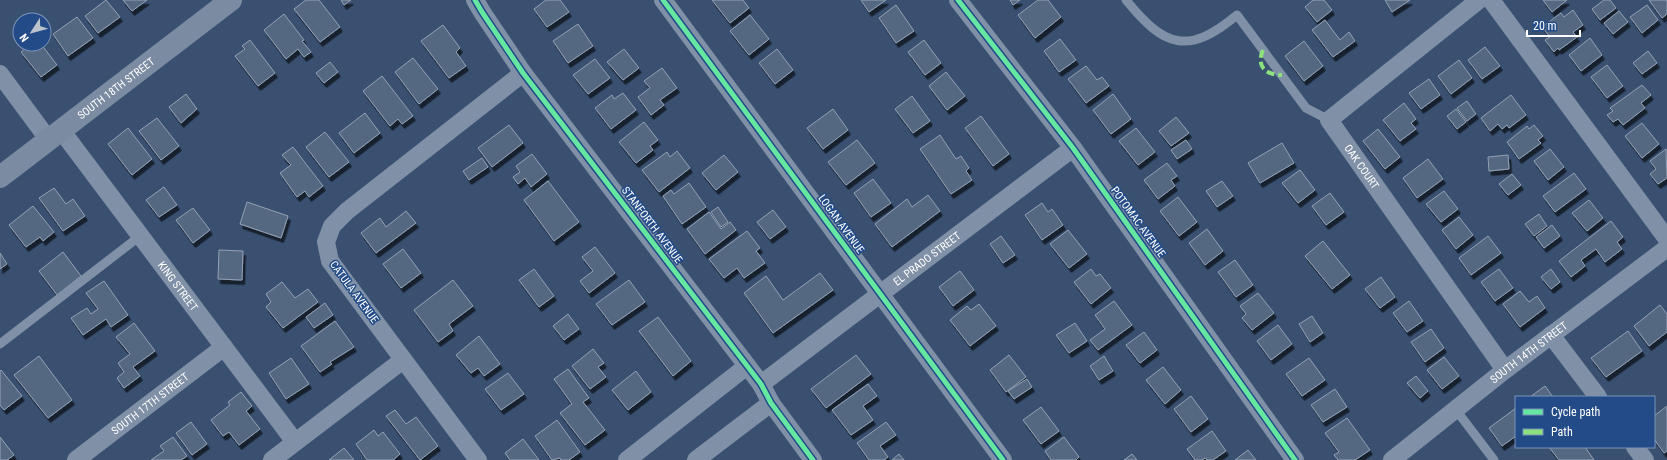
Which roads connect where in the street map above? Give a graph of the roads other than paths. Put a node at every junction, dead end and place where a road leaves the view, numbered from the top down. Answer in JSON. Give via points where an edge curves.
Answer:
{"nodes":[{"id":1,"x":231,"y":0,"type":"edge"},
{"id":2,"x":475,"y":0,"type":"edge"},
{"id":3,"x":663,"y":0,"type":"edge"},
{"id":4,"x":958,"y":0,"type":"edge"},
{"id":5,"x":1126,"y":0,"type":"edge"},
{"id":6,"x":1479,"y":0,"type":"edge"},
{"id":7,"x":1491,"y":0,"type":"edge"},
{"id":8,"x":0,"y":74,"type":"edge"},
{"id":9,"x":523,"y":74,"type":"junction"},
{"id":10,"x":1329,"y":120,"type":"junction"},
{"id":11,"x":55,"y":135,"type":"junction"},
{"id":12,"x":1073,"y":148,"type":"junction"},
{"id":13,"x":0,"y":177,"type":"edge"},
{"id":14,"x":140,"y":236,"type":"junction"},
{"id":15,"x":1667,"y":239,"type":"edge"},
{"id":16,"x":1667,"y":248,"type":"edge"},
{"id":17,"x":879,"y":293,"type":"junction"},
{"id":18,"x":1552,"y":335,"type":"junction"},
{"id":19,"x":0,"y":344,"type":"edge"},
{"id":20,"x":224,"y":347,"type":"junction"},
{"id":21,"x":403,"y":360,"type":"junction"},
{"id":22,"x":748,"y":366,"type":"junction"},
{"id":23,"x":1505,"y":370,"type":"junction"},
{"id":24,"x":761,"y":384,"type":"junction"},
{"id":25,"x":1597,"y":396,"type":"edge"},
{"id":26,"x":770,"y":403,"type":"junction"},
{"id":27,"x":1456,"y":410,"type":"junction"},
{"id":28,"x":295,"y":442,"type":"junction"},
{"id":29,"x":1636,"y":448,"type":"edge"},
{"id":30,"x":76,"y":460,"type":"edge"},
{"id":31,"x":272,"y":460,"type":"edge"},
{"id":32,"x":478,"y":460,"type":"edge"},
{"id":33,"x":626,"y":460,"type":"edge"},
{"id":34,"x":696,"y":460,"type":"edge"},
{"id":35,"x":813,"y":460,"type":"edge"},
{"id":36,"x":1003,"y":460,"type":"edge"},
{"id":37,"x":1295,"y":460,"type":"edge"},
{"id":38,"x":1392,"y":460,"type":"edge"},
{"id":39,"x":1494,"y":460,"type":"edge"},
{"id":40,"x":1645,"y":460,"type":"edge"}],
"edges":[{"from":1,"to":11,"type":"main road","name":"SOUTH 18TH STREET"},
{"from":2,"to":9,"type":"street","name":"STANFORTH AVENUE"},
{"from":3,"to":17,"type":"street","name":"LOGAN AVENUE"},
{"from":4,"to":12,"type":"street","name":"POTOMAC AVENUE"},
{"from":5,"to":10,"type":"lane","via":[[1147,25],[1166,38],[1182,43],[1200,40],[1222,28],[1237,15],[1306,108]]},
{"from":6,"to":10,"type":"street"},
{"from":7,"to":15,"type":"street"},
{"from":8,"to":11,"type":"street","name":"KING STREET"},
{"from":9,"to":21,"type":"street","name":"CATULA AVENUE","via":[[332,226],[326,242],[330,261]]},
{"from":9,"to":22,"type":"street","name":"STANFORTH AVENUE"},
{"from":10,"to":23,"type":"street","name":"OAK COURT"},
{"from":11,"to":13,"type":"main road","name":"SOUTH 18TH STREET"},
{"from":11,"to":14,"type":"street","name":"KING STREET"},
{"from":12,"to":17,"type":"street","name":"EL PRADO STREET"},
{"from":12,"to":37,"type":"street","name":"POTOMAC AVENUE"},
{"from":14,"to":19,"type":"lane"},
{"from":14,"to":20,"type":"street","name":"KING STREET"},
{"from":16,"to":18,"type":"street","name":"SOUTH 14TH STREET"},
{"from":17,"to":24,"type":"street","name":"EL PRADO STREET"},
{"from":17,"to":36,"type":"street","name":"LOGAN AVENUE"},
{"from":18,"to":23,"type":"street","name":"SOUTH 14TH STREET"},
{"from":18,"to":25,"type":"street"},
{"from":20,"to":28,"type":"street","name":"KING STREET"},
{"from":20,"to":30,"type":"street","name":"SOUTH 17TH STREET"},
{"from":21,"to":28,"type":"street"},
{"from":21,"to":32,"type":"street"},
{"from":22,"to":24,"type":"street","name":"STANFORTH AVENUE"},
{"from":22,"to":33,"type":"street"},
{"from":23,"to":27,"type":"street","name":"SOUTH 14TH STREET"},
{"from":24,"to":26,"type":"street","name":"STANFORTH AVENUE"},
{"from":26,"to":34,"type":"street"},
{"from":26,"to":35,"type":"street","name":"STANFORTH AVENUE"},
{"from":27,"to":38,"type":"street","name":"SOUTH 14TH STREET"},
{"from":27,"to":39,"type":"lane"},
{"from":28,"to":31,"type":"street"},
{"from":29,"to":40,"type":"street"}]}
